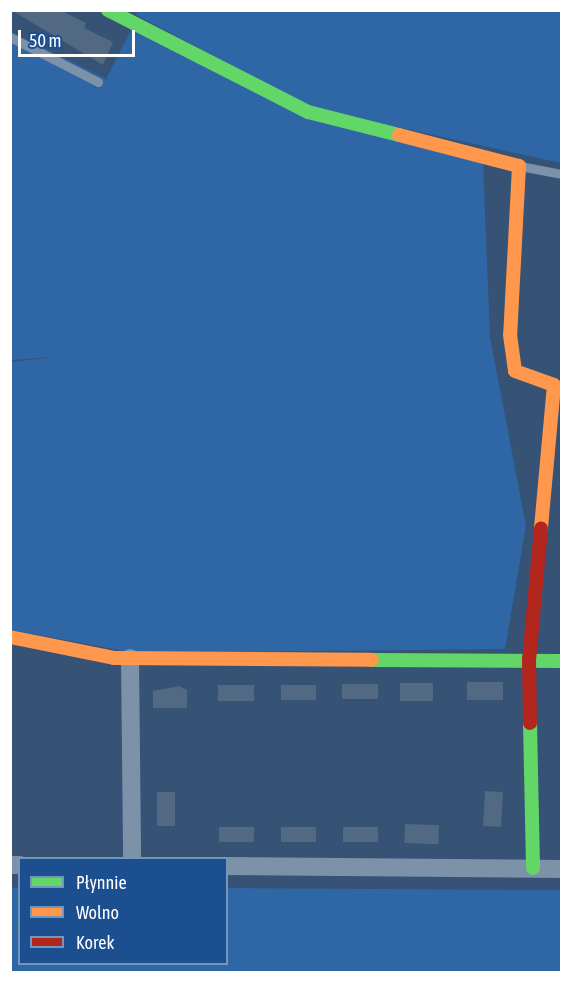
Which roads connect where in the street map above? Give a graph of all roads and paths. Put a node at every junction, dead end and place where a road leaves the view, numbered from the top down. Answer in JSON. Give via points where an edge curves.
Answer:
{"nodes":[{"id":1,"x":108,"y":10,"type":"edge"},
{"id":2,"x":10,"y":37,"type":"edge"},
{"id":3,"x":98,"y":82,"type":"dead end"},
{"id":4,"x":519,"y":166,"type":"junction"},
{"id":5,"x":561,"y":174,"type":"edge"},
{"id":6,"x":557,"y":386,"type":"edge"},
{"id":7,"x":10,"y":637,"type":"edge"},
{"id":8,"x":130,"y":658,"type":"junction"},
{"id":9,"x":529,"y":660,"type":"junction"},
{"id":10,"x":561,"y":661,"type":"edge"},
{"id":11,"x":132,"y":857,"type":"edge"},
{"id":12,"x":228,"y":866,"type":"edge"},
{"id":13,"x":533,"y":868,"type":"junction"},
{"id":14,"x":561,"y":869,"type":"edge"}],
"edges":[{"from":1,"to":4,"type":"street","via":[[308,112]]},
{"from":2,"to":3,"type":"lane"},
{"from":4,"to":5,"type":"lane"},
{"from":4,"to":6,"type":"street","via":[[511,344],[515,371]]},
{"from":6,"to":9,"type":"street"},
{"from":7,"to":8,"type":"street"},
{"from":8,"to":9,"type":"street"},
{"from":8,"to":11,"type":"street"},
{"from":9,"to":10,"type":"street"},
{"from":9,"to":13,"type":"street"},
{"from":12,"to":13,"type":"street"},
{"from":13,"to":14,"type":"street"}]}
